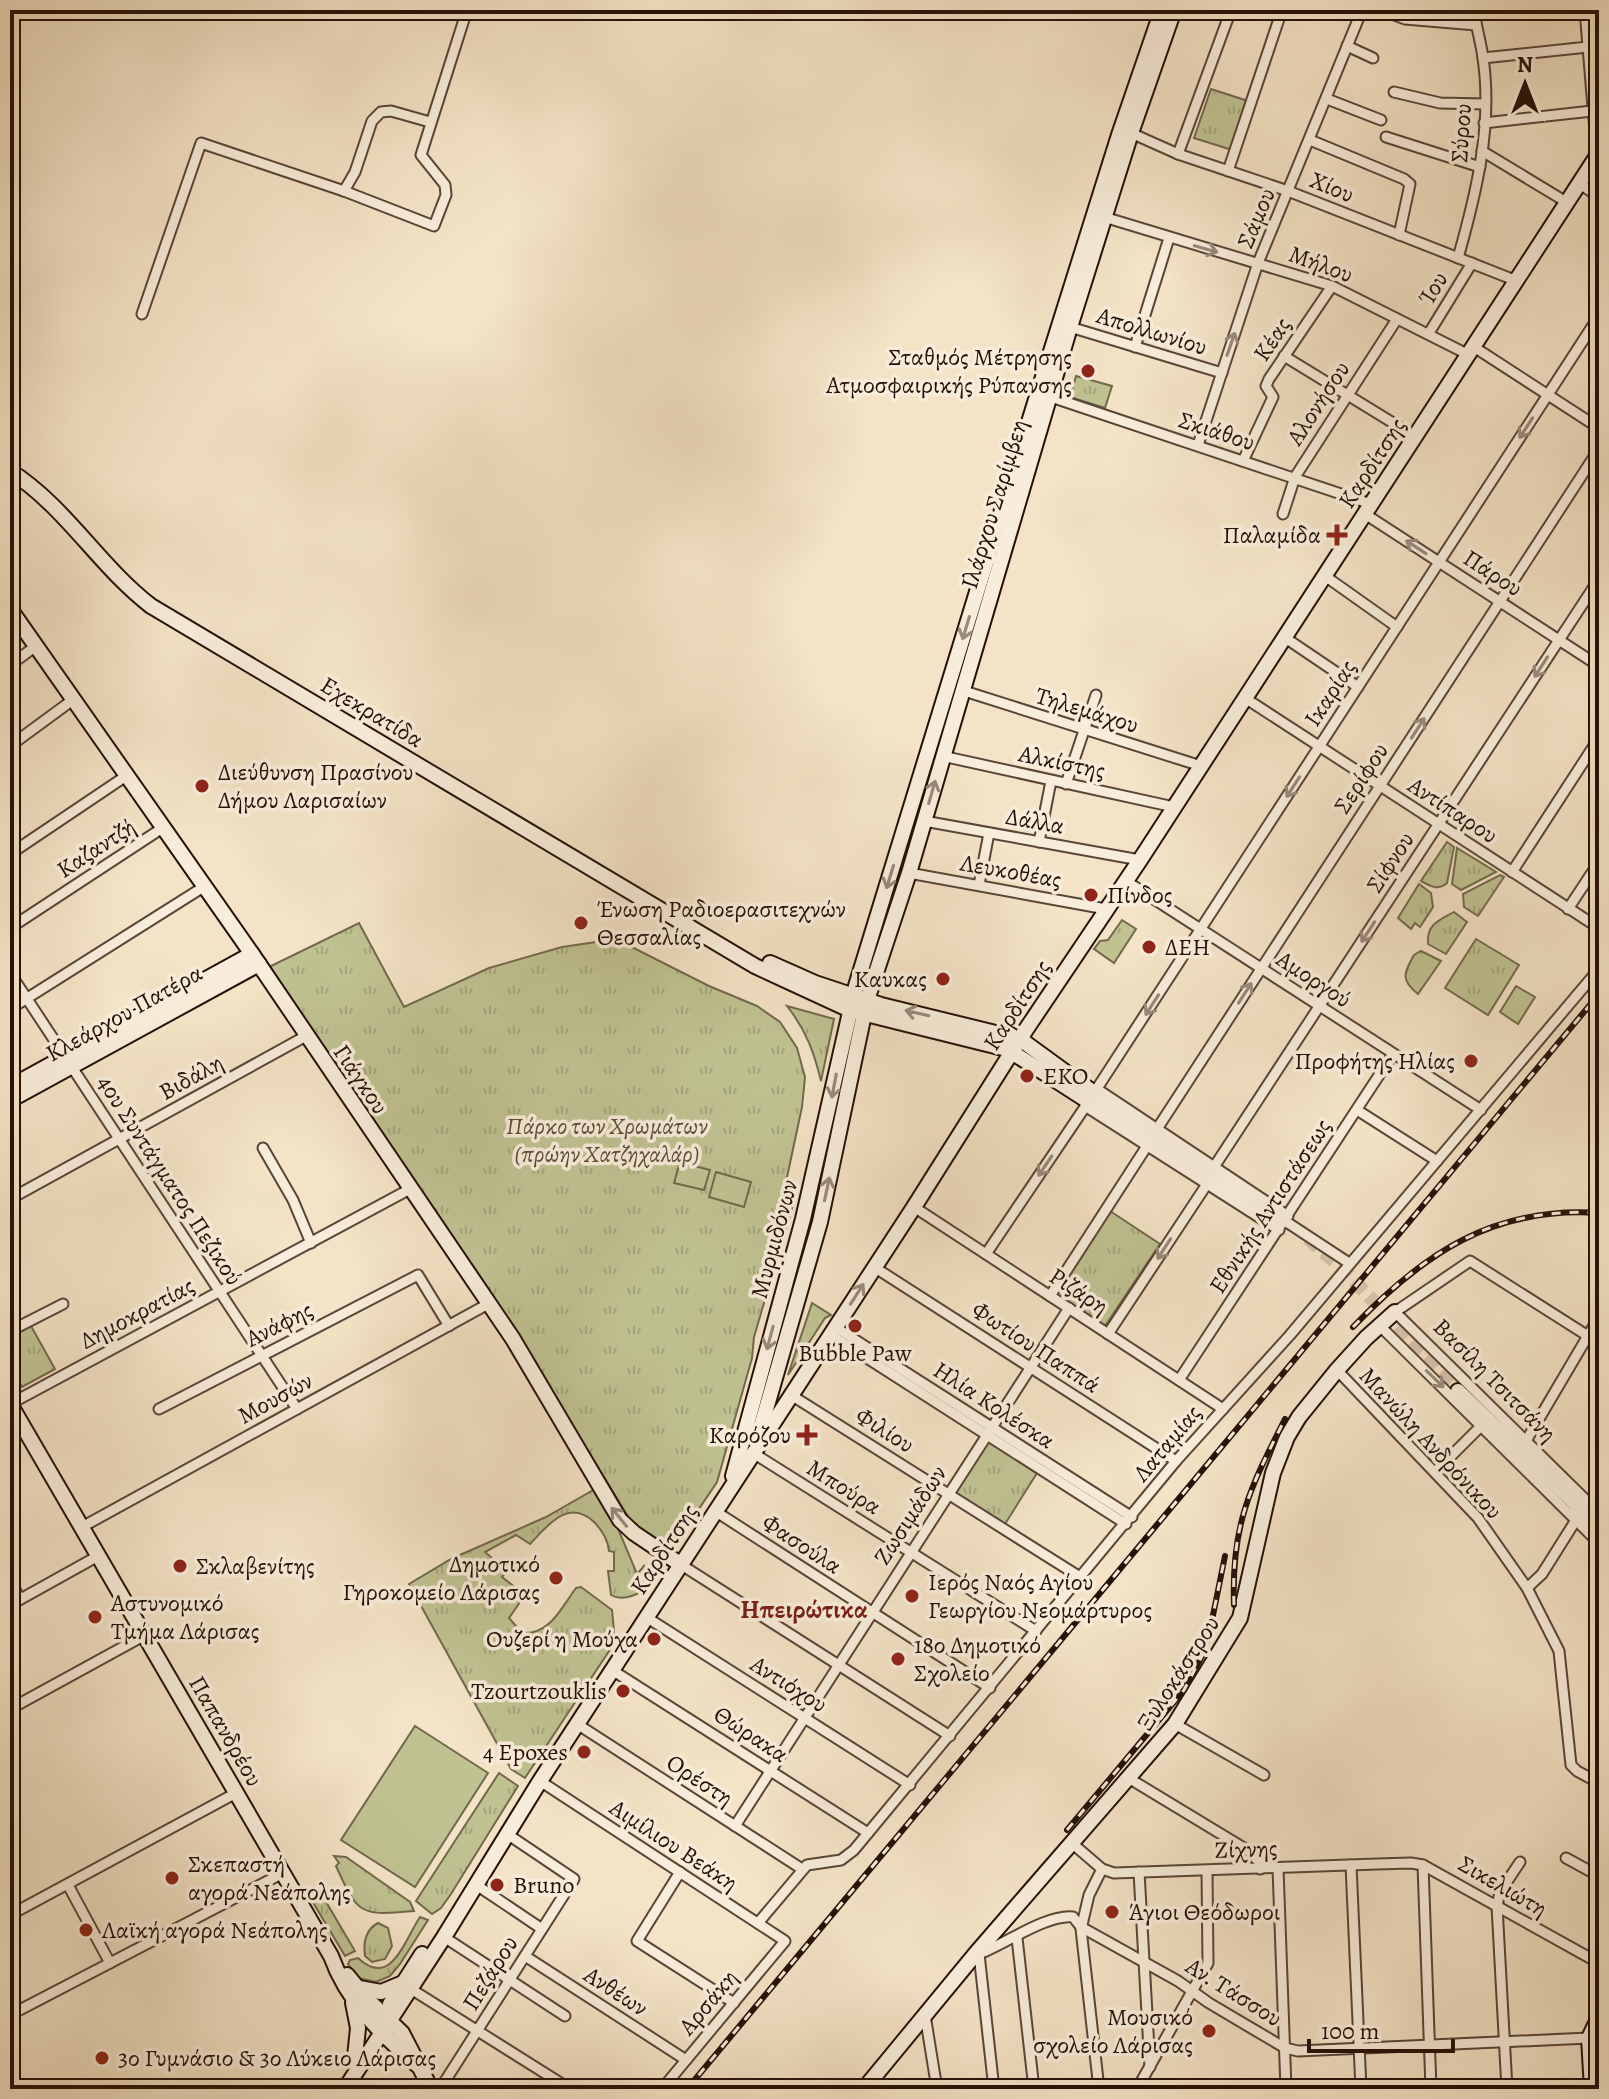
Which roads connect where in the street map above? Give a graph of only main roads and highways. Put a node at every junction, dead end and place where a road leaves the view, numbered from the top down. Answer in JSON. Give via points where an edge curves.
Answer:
{"nodes":[{"id":1,"x":1162,"y":10,"type":"edge"},
{"id":2,"x":1174,"y":10,"type":"edge"},
{"id":3,"x":1598,"y":155,"type":"edge"},
{"id":4,"x":1043,"y":395,"type":"junction"},
{"id":5,"x":10,"y":471,"type":"edge"},
{"id":6,"x":10,"y":609,"type":"edge"},
{"id":7,"x":256,"y":959,"type":"junction"},
{"id":8,"x":859,"y":1005,"type":"junction"},
{"id":9,"x":1016,"y":1046,"type":"junction"},
{"id":10,"x":70,"y":1062,"type":"junction"},
{"id":11,"x":10,"y":1087,"type":"edge"},
{"id":12,"x":10,"y":1100,"type":"edge"},
{"id":13,"x":1281,"y":1221,"type":"road end"},
{"id":14,"x":1395,"y":1312,"type":"road end"},
{"id":15,"x":1458,"y":1391,"type":"tunnel mouth"},
{"id":16,"x":10,"y":1404,"type":"edge"},
{"id":17,"x":753,"y":1453,"type":"junction"},
{"id":18,"x":728,"y":1492,"type":"junction"},
{"id":19,"x":1597,"y":1524,"type":"edge"},
{"id":20,"x":680,"y":1564,"type":"junction"},
{"id":21,"x":475,"y":1884,"type":"junction"},
{"id":22,"x":407,"y":1986,"type":"junction"},
{"id":23,"x":354,"y":1992,"type":"junction"},
{"id":24,"x":1599,"y":2017,"type":"edge"},
{"id":25,"x":383,"y":2030,"type":"junction"},
{"id":26,"x":355,"y":2057,"type":"junction"},
{"id":27,"x":441,"y":2088,"type":"edge"},
{"id":28,"x":334,"y":2089,"type":"edge"},
{"id":29,"x":345,"y":2089,"type":"edge"},
{"id":30,"x":864,"y":2089,"type":"edge"},
{"id":31,"x":1592,"y":2089,"type":"edge"}],
"edges":[{"from":1,"to":4,"type":"main road","name":"Ιλάρχου Σαρίμβεη","via":[[1119,135]]},
{"from":2,"to":4,"type":"main road","name":"Ιλάρχου Σαρίμβεη"},
{"from":3,"to":9,"type":"main road","name":"Καρδίτσης"},
{"from":4,"to":8,"type":"main road","name":"Ιλάρχου Σαρίμβεη","one_way":true},
{"from":8,"to":4,"type":"main road","name":"Ιλάρχου Σαρίμβεη","one_way":true,"via":[[909,873]]},
{"from":5,"to":8,"type":"main road","name":"Εχεκρατίδα","via":[[60,511],[151,606],[755,966]]},
{"from":6,"to":7,"type":"main road","name":"Γιάγκου"},
{"from":7,"to":10,"type":"main road","name":"Κλεάρχου Πατέρα"},
{"from":20,"to":7,"type":"main road","name":"Γιάγκου","one_way":true,"via":[[620,1520],[513,1339]]},
{"from":8,"to":9,"type":"main road","name":"Εχεκρατίδα"},
{"from":17,"to":8,"type":"main road","name":"Μυρμιδόνων","one_way":true,"via":[[820,1222]]},
{"from":8,"to":18,"type":"main road","name":"Μυρμιδόνων","one_way":true},
{"from":9,"to":13,"type":"main road","name":"Εχεκρατίδα"},
{"from":17,"to":9,"type":"main road","name":"Καρδίτσης","one_way":true},
{"from":10,"to":11,"type":"main road","name":"Κλεάρχου Πατέρα"},
{"from":10,"to":12,"type":"main road","name":"Κλεάρχου Πατέρα"},
{"from":14,"to":30,"type":"main road","name":"Ξυλοκάστρου","via":[[1337,1370],[1285,1442],[1240,1618],[1175,1724]]},
{"from":15,"to":19,"type":"main road"},
{"from":16,"to":23,"type":"main road","name":"Παπανδρέου"},
{"from":17,"to":18,"type":"main road","name":"Καρδίτσης"},
{"from":18,"to":20,"type":"main road","name":"Καρδίτσης"},
{"from":20,"to":21,"type":"main road","name":"Καρδίτσης"},
{"from":21,"to":22,"type":"main road","name":"Καρδίτσης"},
{"from":21,"to":22,"type":"main road","name":"Καρδίτσης","via":[[459,1898]]},
{"from":22,"to":23,"type":"main road"},
{"from":22,"to":25,"type":"main road","name":"Καρδίτσης"},
{"from":23,"to":25,"type":"main road"},
{"from":23,"to":26,"type":"main road"},
{"from":24,"to":31,"type":"main road","via":[[1589,2038]]},
{"from":25,"to":26,"type":"main road","name":"Καρδίτσης"},
{"from":25,"to":27,"type":"main road","via":[[407,2040],[417,2065]]},
{"from":25,"to":29,"type":"main road","name":"Καρδίτσης"},
{"from":26,"to":28,"type":"main road","name":"Καρδίτσης"}]}
